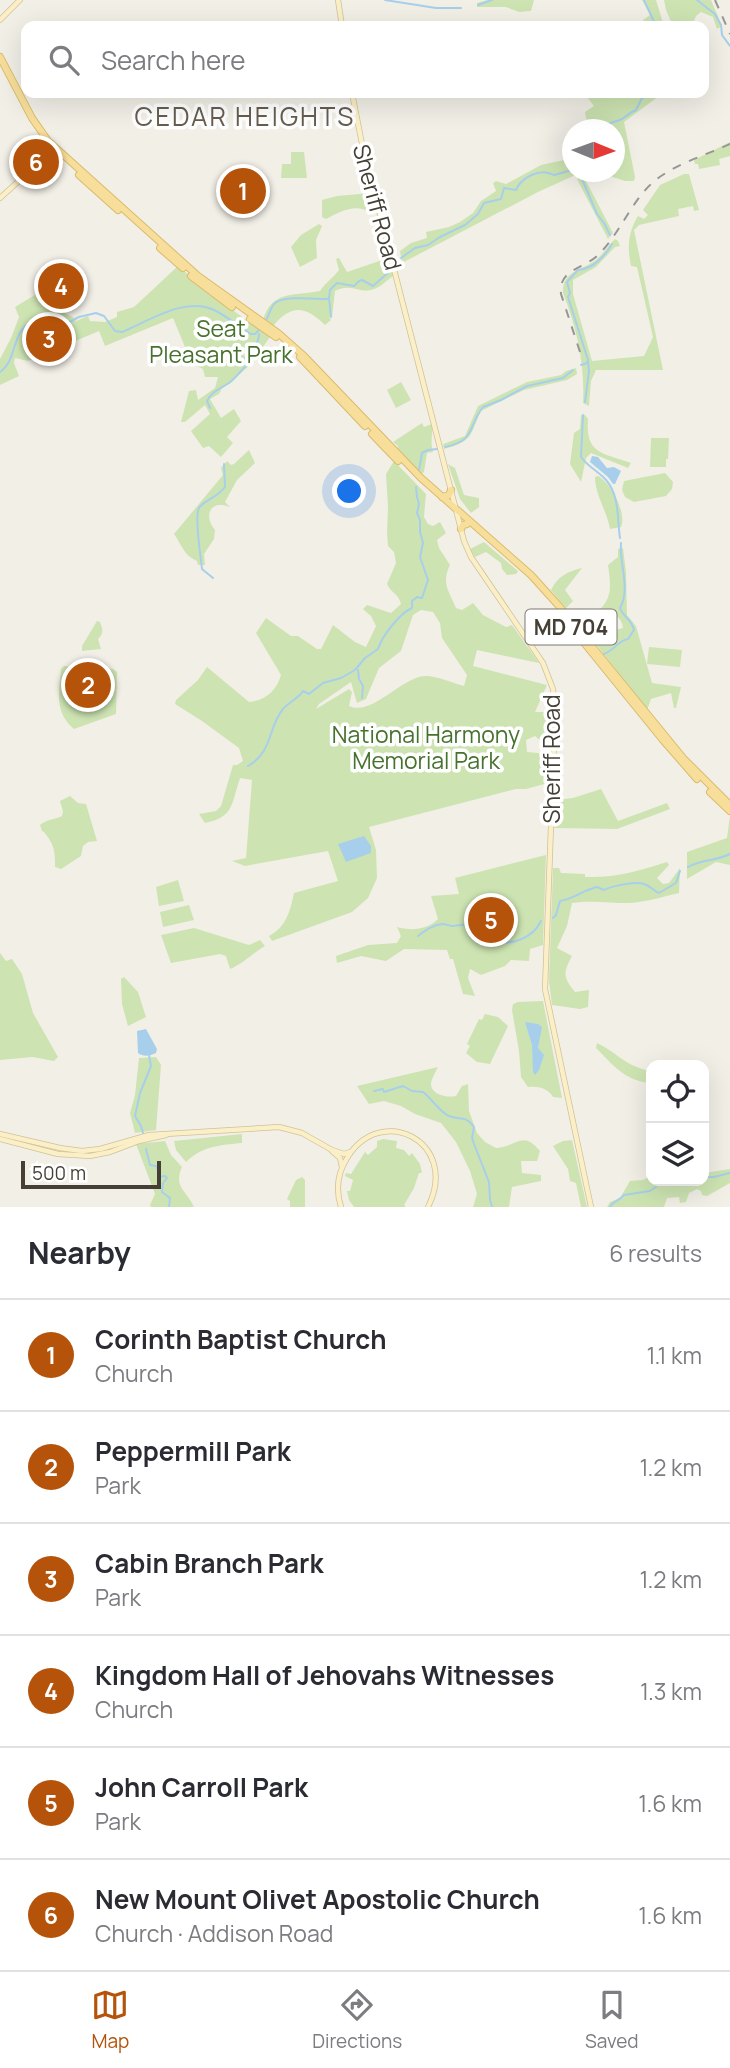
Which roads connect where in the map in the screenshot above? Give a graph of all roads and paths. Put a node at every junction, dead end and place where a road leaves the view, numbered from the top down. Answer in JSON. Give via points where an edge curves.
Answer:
{"nodes":[{"id":1,"x":20,"y":0,"type":"edge"},
{"id":2,"x":338,"y":0,"type":"edge"},
{"id":3,"x":0,"y":20,"type":"edge"},
{"id":4,"x":341,"y":21,"type":"edge"},
{"id":5,"x":0,"y":57,"type":"edge"},
{"id":6,"x":0,"y":63,"type":"edge"},
{"id":7,"x":21,"y":97,"type":"edge"},
{"id":8,"x":22,"y":98,"type":"edge"},
{"id":9,"x":353,"y":98,"type":"edge"},
{"id":10,"x":44,"y":139,"type":"junction"},
{"id":11,"x":0,"y":198,"type":"edge"},
{"id":12,"x":282,"y":339,"type":"junction"},
{"id":13,"x":451,"y":490,"type":"junction"},
{"id":14,"x":442,"y":497,"type":"junction"},
{"id":15,"x":457,"y":512,"type":"junction"},
{"id":16,"x":464,"y":527,"type":"junction"},
{"id":17,"x":730,"y":805,"type":"edge"},
{"id":18,"x":730,"y":811,"type":"edge"},
{"id":19,"x":0,"y":1136,"type":"edge"},
{"id":20,"x":332,"y":1150,"type":"junction"},
{"id":21,"x":351,"y":1152,"type":"junction"},
{"id":22,"x":342,"y":1168,"type":"junction"},
{"id":23,"x":341,"y":1207,"type":"edge"},
{"id":24,"x":430,"y":1207,"type":"edge"},
{"id":25,"x":591,"y":1207,"type":"edge"}],
"edges":[{"from":1,"to":3,"type":"main road"},
{"from":2,"to":4,"type":"main road"},
{"from":5,"to":7,"type":"main road","number":"MD 704"},
{"from":6,"to":10,"type":"main road","number":"MD 704","via":[[31,124]]},
{"from":8,"to":10,"type":"main road","number":"MD 704"},
{"from":9,"to":13,"type":"main road","name":"Sheriff Road"},
{"from":10,"to":11,"type":"main road","via":[[21,179]]},
{"from":10,"to":12,"type":"main road","number":"MD 704","via":[[195,274]]},
{"from":10,"to":12,"type":"main road","number":"MD 704","via":[[189,274]]},
{"from":12,"to":14,"type":"main road","number":"MD 704","via":[[322,373]]},
{"from":12,"to":15,"type":"main road","number":"MD 704","via":[[412,475]]},
{"from":13,"to":14,"type":"main road"},
{"from":13,"to":15,"type":"main road","name":"Sheriff Road"},
{"from":14,"to":15,"type":"main road","number":"MD 704"},
{"from":15,"to":16,"type":"main road","number":"MD 704"},
{"from":15,"to":17,"type":"main road","number":"MD 704","via":[[540,583],[683,758]]},
{"from":16,"to":18,"type":"main road","number":"MD 704","via":[[541,591],[677,758]]},
{"from":16,"to":25,"type":"main road","name":"Sheriff Road","via":[[471,557],[543,663],[554,695],[545,989]]},
{"from":19,"to":20,"type":"main road","via":[[80,1151],[146,1135],[279,1127],[302,1133]]},
{"from":20,"to":21,"type":"main road"},
{"from":20,"to":22,"type":"main road"},
{"from":21,"to":22,"type":"main road"},
{"from":21,"to":24,"type":"main road","via":[[383,1132],[414,1138],[433,1160],[436,1182]]},
{"from":22,"to":23,"type":"main road","via":[[338,1185]]}]}
